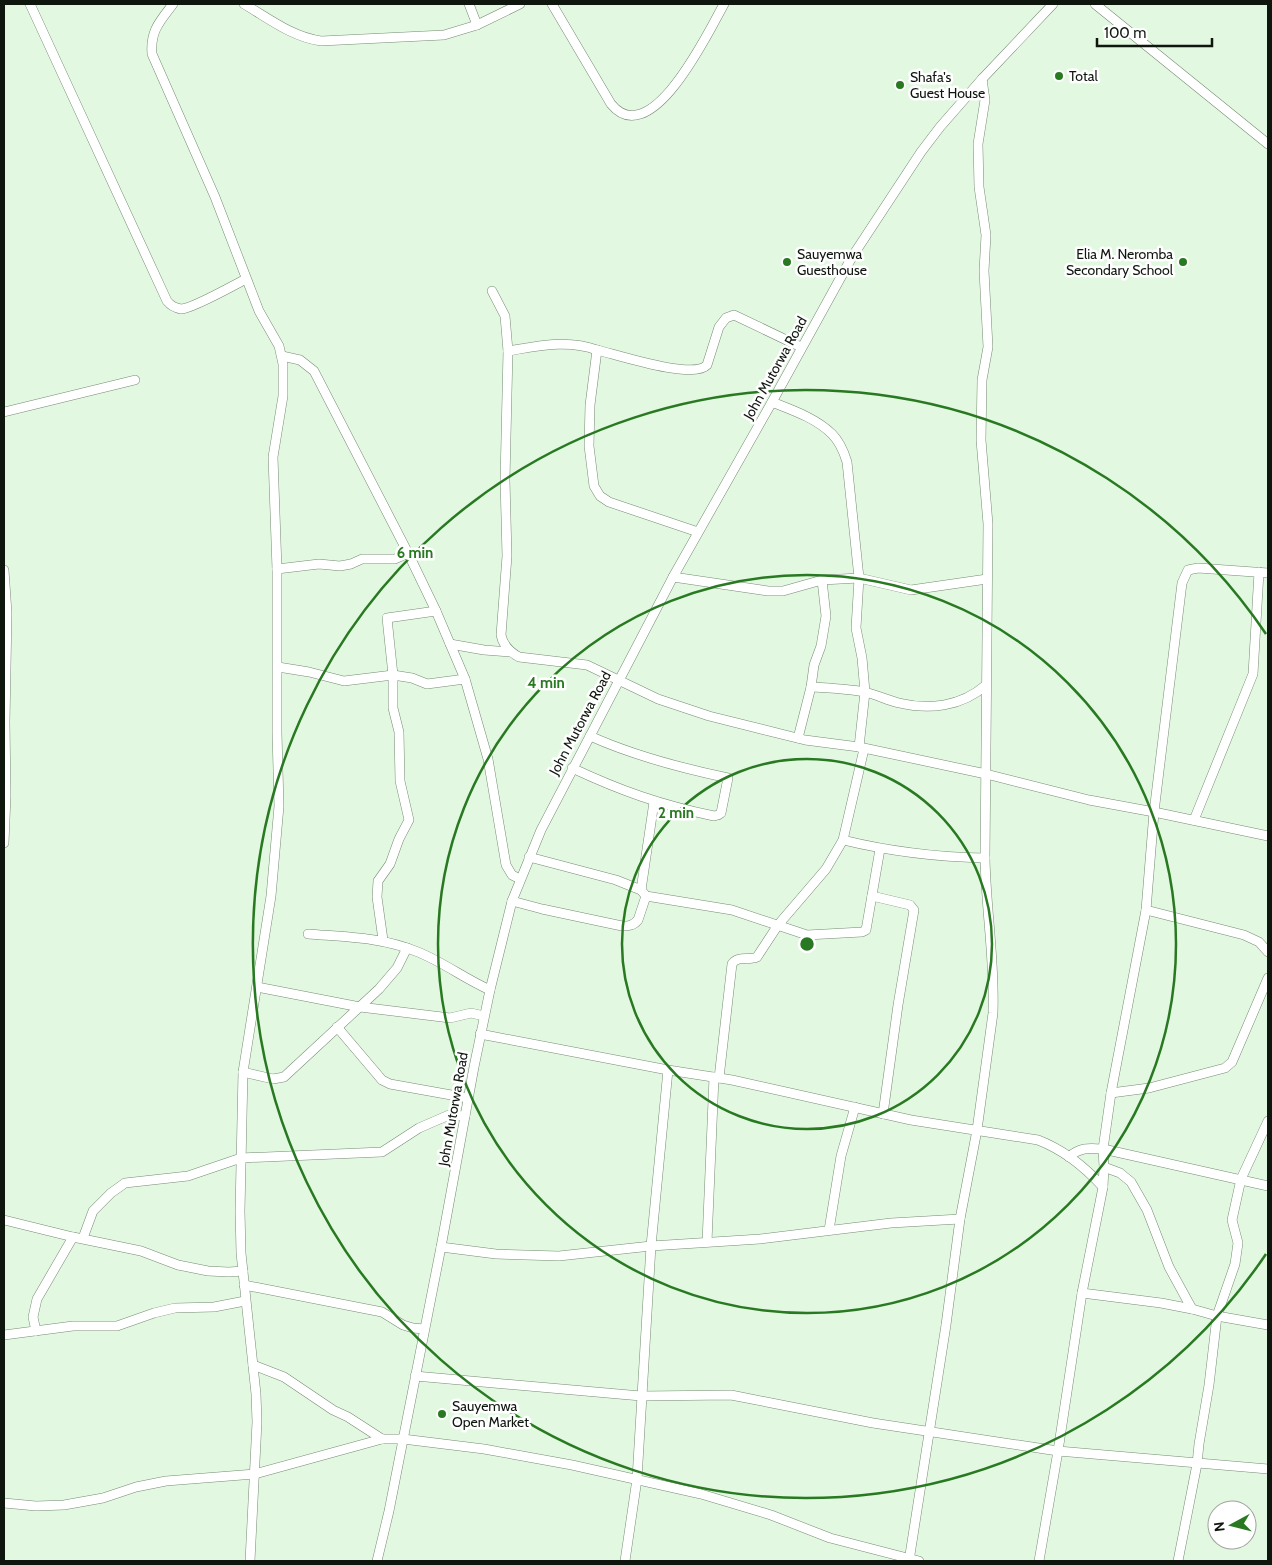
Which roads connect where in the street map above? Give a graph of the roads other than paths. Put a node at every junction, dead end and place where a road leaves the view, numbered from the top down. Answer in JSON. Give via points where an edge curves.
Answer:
{"nodes":[{"id":1,"x":30,"y":4,"type":"edge"},
{"id":2,"x":173,"y":4,"type":"edge"},
{"id":3,"x":244,"y":4,"type":"edge"},
{"id":4,"x":470,"y":4,"type":"edge"},
{"id":5,"x":520,"y":4,"type":"edge"},
{"id":6,"x":552,"y":4,"type":"edge"},
{"id":7,"x":724,"y":4,"type":"edge"},
{"id":8,"x":1053,"y":4,"type":"edge"},
{"id":9,"x":1095,"y":4,"type":"edge"},
{"id":10,"x":477,"y":25,"type":"junction"},
{"id":11,"x":982,"y":79,"type":"junction"},
{"id":12,"x":1268,"y":144,"type":"edge"},
{"id":13,"x":246,"y":279,"type":"junction"},
{"id":14,"x":492,"y":291,"type":"dead end"},
{"id":15,"x":801,"y":347,"type":"junction"},
{"id":16,"x":597,"y":350,"type":"junction"},
{"id":17,"x":508,"y":351,"type":"junction"},
{"id":18,"x":282,"y":356,"type":"junction"},
{"id":19,"x":135,"y":380,"type":"dead end"},
{"id":20,"x":772,"y":402,"type":"junction"},
{"id":21,"x":4,"y":412,"type":"edge"},
{"id":22,"x":698,"y":532,"type":"junction"},
{"id":23,"x":408,"y":553,"type":"junction"},
{"id":24,"x":278,"y":569,"type":"junction"},
{"id":25,"x":4,"y":570,"type":"edge"},
{"id":26,"x":1264,"y":572,"type":"edge"},
{"id":27,"x":673,"y":577,"type":"junction"},
{"id":28,"x":858,"y":578,"type":"junction"},
{"id":29,"x":988,"y":579,"type":"junction"},
{"id":30,"x":822,"y":580,"type":"junction"},
{"id":31,"x":436,"y":611,"type":"junction"},
{"id":32,"x":450,"y":644,"type":"junction"},
{"id":33,"x":510,"y":652,"type":"junction"},
{"id":34,"x":278,"y":667,"type":"junction"},
{"id":35,"x":393,"y":676,"type":"junction"},
{"id":36,"x":465,"y":679,"type":"junction"},
{"id":37,"x":618,"y":680,"type":"junction"},
{"id":38,"x":986,"y":685,"type":"junction"},
{"id":39,"x":811,"y":687,"type":"junction"},
{"id":40,"x":865,"y":692,"type":"junction"},
{"id":41,"x":590,"y":736,"type":"junction"},
{"id":42,"x":798,"y":738,"type":"junction"},
{"id":43,"x":861,"y":748,"type":"junction"},
{"id":44,"x":572,"y":768,"type":"junction"},
{"id":45,"x":986,"y":774,"type":"junction"},
{"id":46,"x":654,"y":802,"type":"junction"},
{"id":47,"x":1154,"y":812,"type":"junction"},
{"id":48,"x":1194,"y":820,"type":"junction"},
{"id":49,"x":1268,"y":836,"type":"edge"},
{"id":50,"x":843,"y":840,"type":"junction"},
{"id":51,"x":4,"y":843,"type":"edge"},
{"id":52,"x":880,"y":850,"type":"junction"},
{"id":53,"x":529,"y":857,"type":"junction"},
{"id":54,"x":985,"y":858,"type":"junction"},
{"id":55,"x":520,"y":878,"type":"junction"},
{"id":56,"x":644,"y":893,"type":"junction"},
{"id":57,"x":872,"y":896,"type":"junction"},
{"id":58,"x":512,"y":901,"type":"junction"},
{"id":59,"x":1146,"y":910,"type":"junction"},
{"id":60,"x":778,"y":924,"type":"junction"},
{"id":61,"x":308,"y":934,"type":"dead end"},
{"id":62,"x":383,"y":940,"type":"junction"},
{"id":63,"x":407,"y":948,"type":"junction"},
{"id":64,"x":1268,"y":952,"type":"edge"},
{"id":65,"x":1268,"y":978,"type":"edge"},
{"id":66,"x":257,"y":987,"type":"junction"},
{"id":67,"x":490,"y":990,"type":"junction"},
{"id":68,"x":360,"y":1007,"type":"junction"},
{"id":69,"x":484,"y":1016,"type":"junction"},
{"id":70,"x":337,"y":1027,"type":"junction"},
{"id":71,"x":480,"y":1034,"type":"junction"},
{"id":72,"x":668,"y":1070,"type":"junction"},
{"id":73,"x":243,"y":1072,"type":"junction"},
{"id":74,"x":716,"y":1077,"type":"junction"},
{"id":75,"x":1111,"y":1093,"type":"junction"},
{"id":76,"x":468,"y":1098,"type":"junction"},
{"id":77,"x":856,"y":1108,"type":"junction"},
{"id":78,"x":883,"y":1114,"type":"junction"},
{"id":79,"x":465,"y":1116,"type":"junction"},
{"id":80,"x":1268,"y":1121,"type":"edge"},
{"id":81,"x":976,"y":1130,"type":"junction"},
{"id":82,"x":1103,"y":1149,"type":"junction"},
{"id":83,"x":1068,"y":1156,"type":"junction"},
{"id":84,"x":241,"y":1158,"type":"junction"},
{"id":85,"x":1104,"y":1167,"type":"junction"},
{"id":86,"x":1241,"y":1179,"type":"junction"},
{"id":87,"x":1268,"y":1186,"type":"edge"},
{"id":88,"x":1103,"y":1187,"type":"junction"},
{"id":89,"x":960,"y":1219,"type":"junction"},
{"id":90,"x":4,"y":1220,"type":"edge"},
{"id":91,"x":829,"y":1230,"type":"junction"},
{"id":92,"x":74,"y":1237,"type":"junction"},
{"id":93,"x":83,"y":1238,"type":"junction"},
{"id":94,"x":707,"y":1242,"type":"junction"},
{"id":95,"x":441,"y":1246,"type":"junction"},
{"id":96,"x":651,"y":1246,"type":"junction"},
{"id":97,"x":243,"y":1271,"type":"junction"},
{"id":98,"x":244,"y":1285,"type":"junction"},
{"id":99,"x":1082,"y":1292,"type":"junction"},
{"id":100,"x":245,"y":1301,"type":"junction"},
{"id":101,"x":1192,"y":1309,"type":"junction"},
{"id":102,"x":1217,"y":1316,"type":"junction"},
{"id":103,"x":1268,"y":1325,"type":"edge"},
{"id":104,"x":424,"y":1329,"type":"junction"},
{"id":105,"x":36,"y":1331,"type":"junction"},
{"id":106,"x":4,"y":1335,"type":"edge"},
{"id":107,"x":253,"y":1365,"type":"junction"},
{"id":108,"x":415,"y":1376,"type":"junction"},
{"id":109,"x":641,"y":1396,"type":"junction"},
{"id":110,"x":930,"y":1432,"type":"junction"},
{"id":111,"x":382,"y":1439,"type":"junction"},
{"id":112,"x":402,"y":1439,"type":"junction"},
{"id":113,"x":1058,"y":1451,"type":"junction"},
{"id":114,"x":1197,"y":1464,"type":"junction"},
{"id":115,"x":1268,"y":1469,"type":"edge"},
{"id":116,"x":255,"y":1474,"type":"junction"},
{"id":117,"x":637,"y":1479,"type":"junction"},
{"id":118,"x":4,"y":1503,"type":"edge"},
{"id":119,"x":909,"y":1560,"type":"edge"},
{"id":120,"x":250,"y":1561,"type":"edge"},
{"id":121,"x":377,"y":1561,"type":"edge"},
{"id":122,"x":624,"y":1561,"type":"edge"},
{"id":123,"x":919,"y":1561,"type":"edge"},
{"id":124,"x":1039,"y":1561,"type":"edge"},
{"id":125,"x":1178,"y":1561,"type":"edge"}],
"edges":[{"from":1,"to":13,"type":"street","via":[[167,301],[176,308],[187,308]]},
{"from":2,"to":13,"type":"street","via":[[152,37],[152,54],[215,197]]},
{"from":3,"to":10,"type":"street","via":[[308,40],[444,36]]},
{"from":4,"to":10,"type":"street"},
{"from":5,"to":10,"type":"street"},
{"from":6,"to":7,"type":"street","via":[[611,104],[623,115],[631,116],[653,107],[675,86]]},
{"from":8,"to":11,"type":"street","name":"John Mutorwa Road"},
{"from":9,"to":12,"type":"street"},
{"from":11,"to":15,"type":"street","name":"John Mutorwa Road","via":[[921,152],[852,257]]},
{"from":11,"to":29,"type":"street","via":[[985,100],[978,144],[979,187],[986,235],[984,271],[988,347],[982,380],[981,440],[988,524]]},
{"from":13,"to":18,"type":"street"},
{"from":14,"to":17,"type":"street","via":[[505,316]]},
{"from":15,"to":16,"type":"street","via":[[734,315],[726,318],[719,327],[704,369],[672,368]]},
{"from":15,"to":20,"type":"street","name":"John Mutorwa Road"},
{"from":16,"to":17,"type":"street","via":[[585,345],[546,344]]},
{"from":16,"to":22,"type":"street","via":[[589,446],[594,486],[609,502]]},
{"from":17,"to":33,"type":"street","via":[[506,556],[501,635]]},
{"from":18,"to":23,"type":"street","via":[[300,360],[314,371]]},
{"from":18,"to":24,"type":"street","via":[[282,396],[274,457]]},
{"from":19,"to":21,"type":"street"},
{"from":20,"to":22,"type":"street","name":"John Mutorwa Road"},
{"from":20,"to":28,"type":"street","via":[[811,419],[832,434],[843,451],[847,462]]},
{"from":22,"to":27,"type":"street","name":"John Mutorwa Road"},
{"from":23,"to":24,"type":"street","via":[[396,559],[362,559],[340,566],[319,564]]},
{"from":23,"to":31,"type":"street"},
{"from":24,"to":34,"type":"street"},
{"from":25,"to":51,"type":"street","via":[[7,613]]},
{"from":26,"to":47,"type":"street","via":[[1198,568],[1188,570],[1182,583]]},
{"from":26,"to":48,"type":"street","via":[[1253,674]]},
{"from":27,"to":30,"type":"street","via":[[768,591],[783,591]]},
{"from":27,"to":37,"type":"street","name":"John Mutorwa Road"},
{"from":28,"to":29,"type":"street","via":[[912,590]]},
{"from":28,"to":30,"type":"street"},
{"from":28,"to":40,"type":"street","via":[[856,628]]},
{"from":29,"to":38,"type":"street"},
{"from":30,"to":39,"type":"street","via":[[826,616]]},
{"from":31,"to":32,"type":"street"},
{"from":31,"to":35,"type":"street","via":[[387,618]]},
{"from":32,"to":33,"type":"street"},
{"from":32,"to":36,"type":"street"},
{"from":33,"to":37,"type":"street","via":[[519,657],[587,665]]},
{"from":34,"to":35,"type":"street","via":[[344,681]]},
{"from":34,"to":66,"type":"street","via":[[278,806],[271,896]]},
{"from":35,"to":36,"type":"street","via":[[427,684]]},
{"from":35,"to":62,"type":"street","via":[[400,781],[409,820],[390,864],[378,882],[376,892]]},
{"from":36,"to":55,"type":"street","via":[[488,759],[506,865],[512,875]]},
{"from":37,"to":41,"type":"street","name":"John Mutorwa Road"},
{"from":37,"to":42,"type":"street","via":[[658,699],[709,716]]},
{"from":38,"to":40,"type":"street","via":[[971,695],[939,707],[899,703]]},
{"from":38,"to":45,"type":"street"},
{"from":39,"to":40,"type":"street"},
{"from":39,"to":42,"type":"street"},
{"from":40,"to":43,"type":"street"},
{"from":41,"to":44,"type":"street","name":"John Mutorwa Road"},
{"from":41,"to":46,"type":"street","via":[[684,769],[728,778],[722,810],[718,815]]},
{"from":42,"to":43,"type":"street"},
{"from":43,"to":45,"type":"street"},
{"from":43,"to":50,"type":"street"},
{"from":44,"to":46,"type":"street"},
{"from":44,"to":53,"type":"street","name":"John Mutorwa Road"},
{"from":45,"to":47,"type":"street","via":[[1089,800]]},
{"from":45,"to":54,"type":"street"},
{"from":46,"to":56,"type":"street"},
{"from":47,"to":48,"type":"street"},
{"from":47,"to":59,"type":"street"},
{"from":48,"to":49,"type":"street"},
{"from":50,"to":52,"type":"street"},
{"from":50,"to":60,"type":"street","via":[[826,869]]},
{"from":52,"to":54,"type":"street","via":[[933,857]]},
{"from":52,"to":57,"type":"street"},
{"from":53,"to":55,"type":"street","name":"John Mutorwa Road"},
{"from":53,"to":56,"type":"street","via":[[616,880]]},
{"from":54,"to":81,"type":"street","via":[[994,1003]]},
{"from":55,"to":58,"type":"street","name":"John Mutorwa Road"},
{"from":56,"to":58,"type":"street","via":[[638,920],[628,926]]},
{"from":56,"to":60,"type":"street","via":[[732,910]]},
{"from":57,"to":60,"type":"street","via":[[868,927],[862,932],[807,936]]},
{"from":57,"to":78,"type":"street","via":[[910,905],[914,910]]},
{"from":58,"to":67,"type":"street","name":"John Mutorwa Road"},
{"from":59,"to":64,"type":"street","via":[[1244,935],[1259,942]]},
{"from":59,"to":75,"type":"street"},
{"from":60,"to":74,"type":"street","via":[[757,957],[738,959],[732,964]]},
{"from":61,"to":62,"type":"street"},
{"from":62,"to":63,"type":"street"},
{"from":63,"to":67,"type":"street"},
{"from":63,"to":68,"type":"street","via":[[390,978]]},
{"from":65,"to":75,"type":"street","via":[[1232,1062],[1226,1068],[1149,1088]]},
{"from":66,"to":68,"type":"street"},
{"from":66,"to":73,"type":"street"},
{"from":67,"to":69,"type":"street","name":"John Mutorwa Road"},
{"from":68,"to":69,"type":"street","via":[[450,1018],[471,1014]]},
{"from":68,"to":70,"type":"street"},
{"from":69,"to":71,"type":"street","name":"John Mutorwa Road"},
{"from":70,"to":73,"type":"street","via":[[284,1077],[273,1079]]},
{"from":70,"to":76,"type":"street","via":[[382,1080]]},
{"from":71,"to":72,"type":"street"},
{"from":71,"to":76,"type":"street","name":"John Mutorwa Road"},
{"from":72,"to":74,"type":"street"},
{"from":72,"to":96,"type":"street"},
{"from":73,"to":84,"type":"street"},
{"from":74,"to":77,"type":"street"},
{"from":74,"to":94,"type":"street"},
{"from":75,"to":82,"type":"street"},
{"from":76,"to":79,"type":"street","name":"John Mutorwa Road"},
{"from":77,"to":78,"type":"street"},
{"from":77,"to":91,"type":"street","via":[[841,1156]]},
{"from":78,"to":81,"type":"street"},
{"from":79,"to":84,"type":"street","via":[[449,1116],[419,1128],[382,1152]]},
{"from":79,"to":95,"type":"street","name":"John Mutorwa Road"},
{"from":80,"to":86,"type":"street"},
{"from":81,"to":83,"type":"street","via":[[1038,1140]]},
{"from":81,"to":89,"type":"street"},
{"from":82,"to":83,"type":"street","via":[[1084,1148]]},
{"from":82,"to":85,"type":"street"},
{"from":82,"to":86,"type":"street"},
{"from":83,"to":88,"type":"street"},
{"from":84,"to":93,"type":"street","via":[[188,1176],[121,1185],[93,1211]]},
{"from":84,"to":97,"type":"street"},
{"from":85,"to":88,"type":"street"},
{"from":85,"to":101,"type":"street","via":[[1120,1173],[1131,1182],[1169,1267]]},
{"from":86,"to":87,"type":"street"},
{"from":86,"to":102,"type":"street","via":[[1232,1220],[1238,1243],[1235,1264]]},
{"from":88,"to":99,"type":"street"},
{"from":89,"to":91,"type":"street"},
{"from":89,"to":110,"type":"street"},
{"from":90,"to":92,"type":"street"},
{"from":91,"to":94,"type":"street"},
{"from":92,"to":93,"type":"street"},
{"from":92,"to":105,"type":"street","via":[[37,1299],[33,1317]]},
{"from":93,"to":97,"type":"street","via":[[141,1251],[178,1265],[208,1271]]},
{"from":94,"to":96,"type":"street"},
{"from":95,"to":96,"type":"street","via":[[496,1254],[559,1256]]},
{"from":95,"to":104,"type":"street","name":"John Mutorwa Road"},
{"from":96,"to":109,"type":"street"},
{"from":97,"to":98,"type":"street"},
{"from":98,"to":100,"type":"street"},
{"from":98,"to":104,"type":"street","via":[[382,1312],[403,1325]]},
{"from":99,"to":101,"type":"street"},
{"from":99,"to":113,"type":"street"},
{"from":100,"to":105,"type":"street","via":[[214,1307],[175,1308],[116,1326],[81,1325]]},
{"from":100,"to":107,"type":"street"},
{"from":101,"to":102,"type":"street"},
{"from":102,"to":103,"type":"street"},
{"from":102,"to":114,"type":"street"},
{"from":104,"to":108,"type":"street","name":"John Mutorwa Road"},
{"from":105,"to":106,"type":"street"},
{"from":107,"to":111,"type":"street","via":[[284,1377]]},
{"from":107,"to":116,"type":"street","via":[[257,1422]]},
{"from":108,"to":109,"type":"street"},
{"from":108,"to":112,"type":"street","name":"John Mutorwa Road"},
{"from":109,"to":110,"type":"street","via":[[731,1395]]},
{"from":109,"to":117,"type":"street"},
{"from":110,"to":113,"type":"street"},
{"from":110,"to":119,"type":"street"},
{"from":111,"to":112,"type":"street"},
{"from":111,"to":116,"type":"street"},
{"from":112,"to":117,"type":"street","via":[[484,1449]]},
{"from":112,"to":121,"type":"street","name":"John Mutorwa Road"},
{"from":113,"to":114,"type":"street"},
{"from":113,"to":124,"type":"street"},
{"from":114,"to":115,"type":"street"},
{"from":114,"to":125,"type":"street"},
{"from":116,"to":118,"type":"street","via":[[166,1480],[64,1505]]},
{"from":116,"to":120,"type":"street"},
{"from":117,"to":119,"type":"street","via":[[701,1494],[771,1515],[830,1538]]},
{"from":117,"to":122,"type":"street"},
{"from":119,"to":123,"type":"street"}]}
